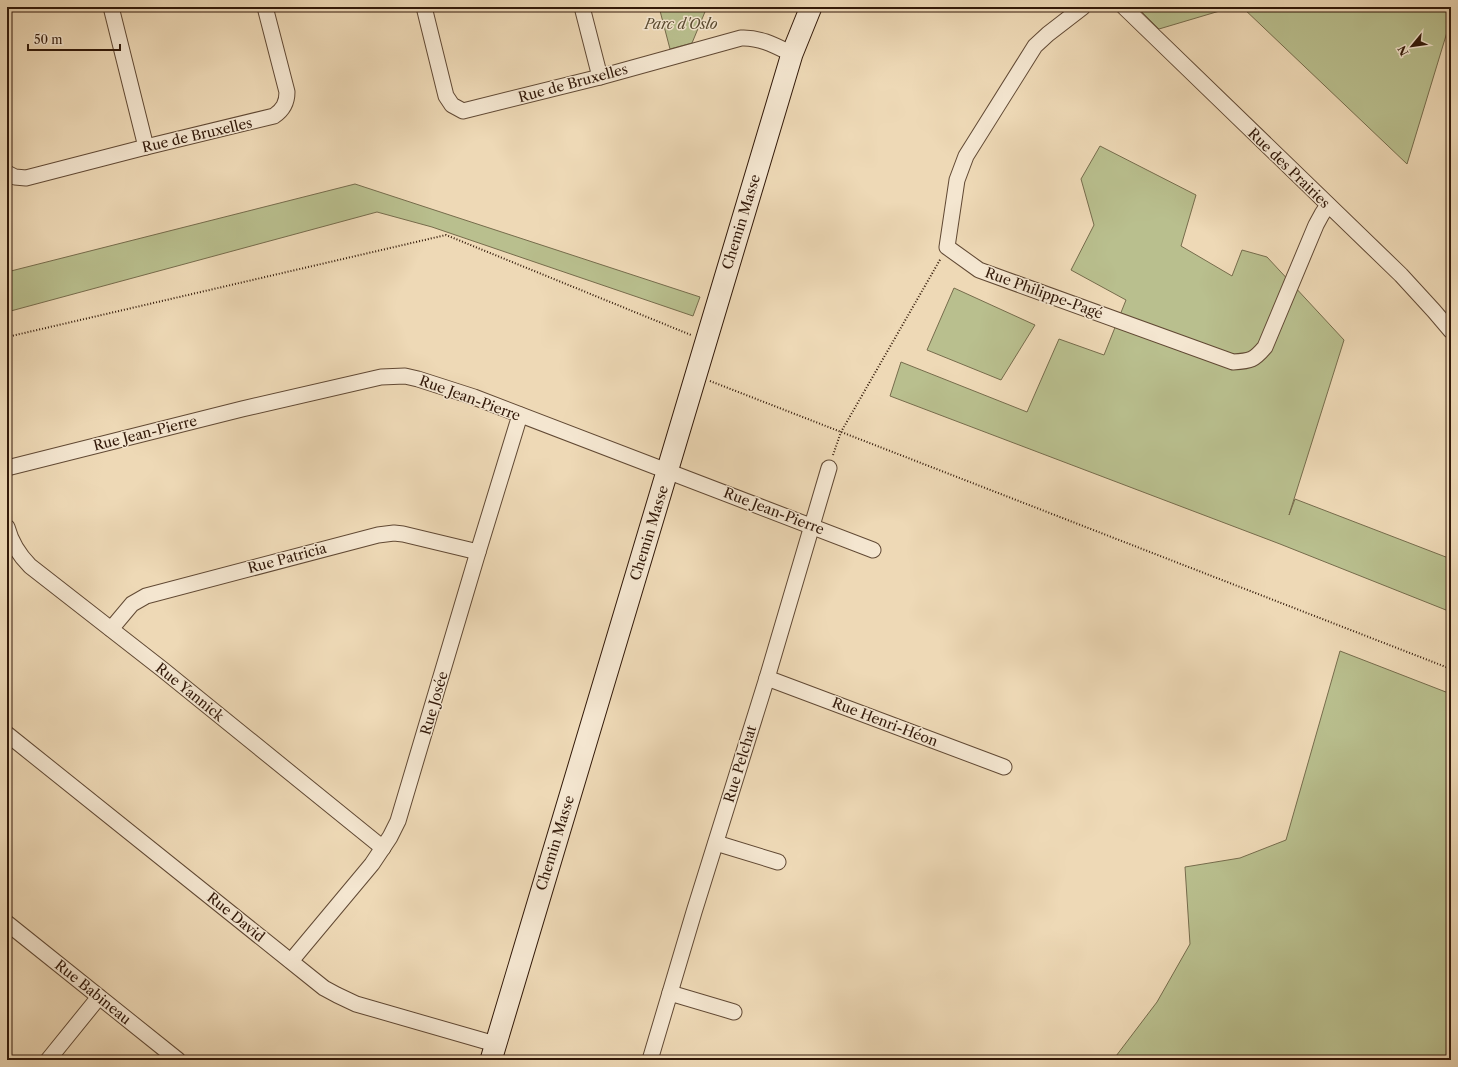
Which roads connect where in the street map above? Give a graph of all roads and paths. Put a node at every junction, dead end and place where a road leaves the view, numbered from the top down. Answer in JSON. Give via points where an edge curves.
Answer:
{"nodes":[{"id":1,"x":111,"y":7,"type":"edge"},
{"id":2,"x":265,"y":7,"type":"edge"},
{"id":3,"x":424,"y":7,"type":"edge"},
{"id":4,"x":582,"y":7,"type":"edge"},
{"id":5,"x":811,"y":7,"type":"edge"},
{"id":6,"x":1083,"y":7,"type":"edge"},
{"id":7,"x":1124,"y":7,"type":"edge"},
{"id":8,"x":792,"y":54,"type":"junction"},
{"id":9,"x":600,"y":77,"type":"junction"},
{"id":10,"x":146,"y":147,"type":"junction"},
{"id":11,"x":7,"y":173,"type":"edge"},
{"id":12,"x":1328,"y":205,"type":"junction"},
{"id":13,"x":947,"y":247,"type":"junction"},
{"id":14,"x":1451,"y":331,"type":"edge"},
{"id":15,"x":7,"y":336,"type":"edge"},
{"id":16,"x":706,"y":341,"type":"junction"},
{"id":17,"x":696,"y":376,"type":"junction"},
{"id":18,"x":520,"y":415,"type":"junction"},
{"id":19,"x":841,"y":432,"type":"junction"},
{"id":20,"x":7,"y":468,"type":"edge"},
{"id":21,"x":829,"y":468,"type":"joint"},
{"id":22,"x":668,"y":471,"type":"junction"},
{"id":23,"x":811,"y":526,"type":"junction"},
{"id":24,"x":7,"y":527,"type":"edge"},
{"id":25,"x":872,"y":550,"type":"dead end"},
{"id":26,"x":478,"y":552,"type":"junction"},
{"id":27,"x":111,"y":629,"type":"junction"},
{"id":28,"x":1451,"y":669,"type":"edge"},
{"id":29,"x":767,"y":678,"type":"junction"},
{"id":30,"x":7,"y":734,"type":"edge"},
{"id":31,"x":1004,"y":767,"type":"dead end"},
{"id":32,"x":716,"y":843,"type":"junction"},
{"id":33,"x":383,"y":848,"type":"junction"},
{"id":34,"x":778,"y":862,"type":"dead end"},
{"id":35,"x":7,"y":923,"type":"edge"},
{"id":36,"x":291,"y":962,"type":"junction"},
{"id":37,"x":670,"y":993,"type":"junction"},
{"id":38,"x":99,"y":997,"type":"junction"},
{"id":39,"x":734,"y":1012,"type":"dead end"},
{"id":40,"x":493,"y":1052,"type":"edge"},
{"id":41,"x":48,"y":1060,"type":"edge"},
{"id":42,"x":178,"y":1060,"type":"edge"},
{"id":43,"x":650,"y":1060,"type":"edge"}],
"edges":[{"from":1,"to":10,"type":"street"},
{"from":2,"to":10,"type":"street","name":"Rue de Bruxelles","via":[[287,92],[283,108],[268,118]]},
{"from":3,"to":9,"type":"street","name":"Rue de Bruxelles","via":[[446,96],[459,110],[467,111]]},
{"from":4,"to":9,"type":"street"},
{"from":5,"to":8,"type":"street","name":"Chemin Masse"},
{"from":6,"to":13,"type":"street","via":[[1034,46],[966,156],[957,180]]},
{"from":7,"to":12,"type":"street","name":"Rue des Prairies"},
{"from":8,"to":9,"type":"street","name":"Rue de Bruxelles","via":[[765,41],[741,38]]},
{"from":8,"to":16,"type":"street","name":"Chemin Masse"},
{"from":10,"to":11,"type":"street","name":"Rue de Bruxelles","via":[[26,178]]},
{"from":12,"to":13,"type":"street","name":"Rue Philippe-Pagé","via":[[1316,225],[1265,347],[1248,361],[1233,362],[979,270]]},
{"from":12,"to":14,"type":"street","name":"Rue des Prairies","via":[[1401,275]]},
{"from":13,"to":19,"type":"path"},
{"from":15,"to":16,"type":"path","via":[[446,235]]},
{"from":16,"to":17,"type":"street","name":"Chemin Masse"},
{"from":17,"to":19,"type":"path"},
{"from":17,"to":22,"type":"street","name":"Chemin Masse"},
{"from":18,"to":20,"type":"street","name":"Rue Jean-Pierre","via":[[418,379],[404,376],[381,377]]},
{"from":18,"to":22,"type":"street","name":"Rue Jean-Pierre"},
{"from":18,"to":26,"type":"street","name":"Rue Josée"},
{"from":19,"to":21,"type":"path"},
{"from":19,"to":28,"type":"path"},
{"from":21,"to":23,"type":"street","name":"Rue Pelchat"},
{"from":22,"to":23,"type":"street","name":"Rue Jean-Pierre"},
{"from":22,"to":40,"type":"street","name":"Chemin Masse"},
{"from":23,"to":25,"type":"street","name":"Rue Jean-Pierre"},
{"from":23,"to":29,"type":"street","name":"Rue Pelchat"},
{"from":24,"to":27,"type":"street","name":"Rue Yannick","via":[[14,546],[25,562]]},
{"from":26,"to":27,"type":"street","name":"Rue Patricia","via":[[403,534],[378,535],[146,596],[132,604]]},
{"from":26,"to":33,"type":"street","name":"Rue Josée","via":[[402,813]]},
{"from":27,"to":33,"type":"street","name":"Rue Yannick"},
{"from":29,"to":31,"type":"street","name":"Rue Henri-Héon"},
{"from":29,"to":32,"type":"street","name":"Rue Pelchat"},
{"from":30,"to":36,"type":"street","name":"Rue David"},
{"from":32,"to":34,"type":"street"},
{"from":32,"to":37,"type":"street","name":"Rue Pelchat"},
{"from":33,"to":36,"type":"street","name":"Rue Josée"},
{"from":35,"to":38,"type":"street","name":"Rue Babineau"},
{"from":36,"to":40,"type":"street","name":"Rue David","via":[[324,988],[349,1001]]},
{"from":37,"to":39,"type":"street"},
{"from":37,"to":43,"type":"street","name":"Rue Pelchat"},
{"from":38,"to":41,"type":"street"},
{"from":38,"to":42,"type":"street","name":"Rue Babineau"}]}
